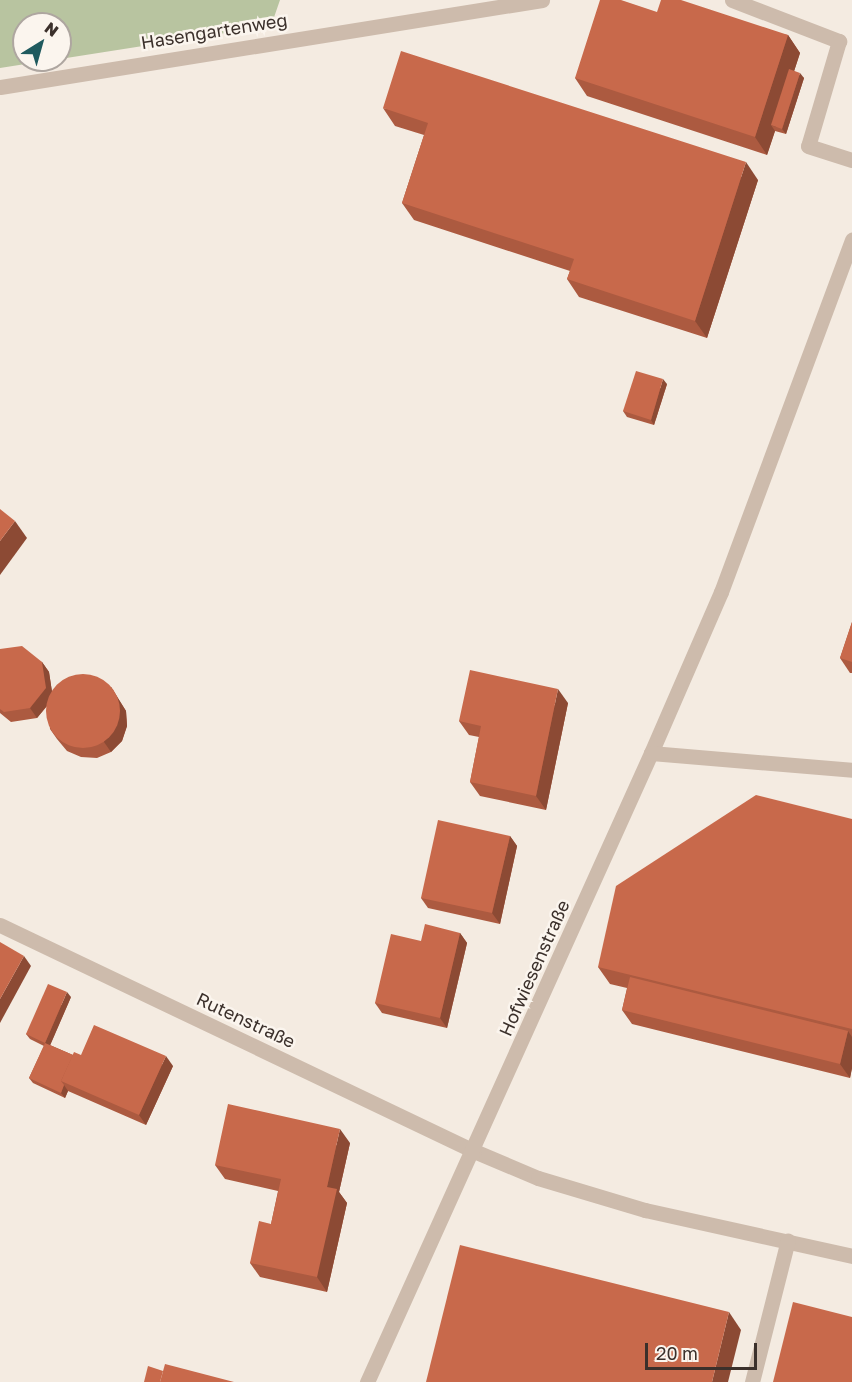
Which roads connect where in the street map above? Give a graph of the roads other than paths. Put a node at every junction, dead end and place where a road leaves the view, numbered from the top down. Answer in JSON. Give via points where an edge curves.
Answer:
{"nodes":[{"id":1,"x":542,"y":0,"type":"edge"},
{"id":2,"x":732,"y":0,"type":"edge"},
{"id":3,"x":0,"y":87,"type":"edge"},
{"id":4,"x":852,"y":160,"type":"edge"},
{"id":5,"x":852,"y":240,"type":"edge"},
{"id":6,"x":651,"y":753,"type":"junction"},
{"id":7,"x":852,"y":770,"type":"edge"},
{"id":8,"x":0,"y":925,"type":"edge"},
{"id":9,"x":474,"y":1151,"type":"junction"},
{"id":10,"x":788,"y":1240,"type":"junction"},
{"id":11,"x":852,"y":1256,"type":"edge"},
{"id":12,"x":367,"y":1382,"type":"edge"},
{"id":13,"x":752,"y":1382,"type":"edge"}],
"edges":[{"from":1,"to":3,"type":"street","name":"Hasengartenweg"},
{"from":2,"to":4,"type":"street","via":[[839,41],[808,146]]},
{"from":5,"to":6,"type":"street","name":"Hofwiesenstraße","via":[[721,592]]},
{"from":6,"to":7,"type":"street"},
{"from":6,"to":9,"type":"street","name":"Hofwiesenstraße"},
{"from":8,"to":9,"type":"street","name":"Rutenstraße"},
{"from":9,"to":10,"type":"street","name":"Rutenstraße","via":[[538,1178],[645,1210]]},
{"from":9,"to":12,"type":"street","name":"Hofwiesenstraße"},
{"from":10,"to":11,"type":"street","name":"Rutenstraße"},
{"from":10,"to":13,"type":"street"}]}
